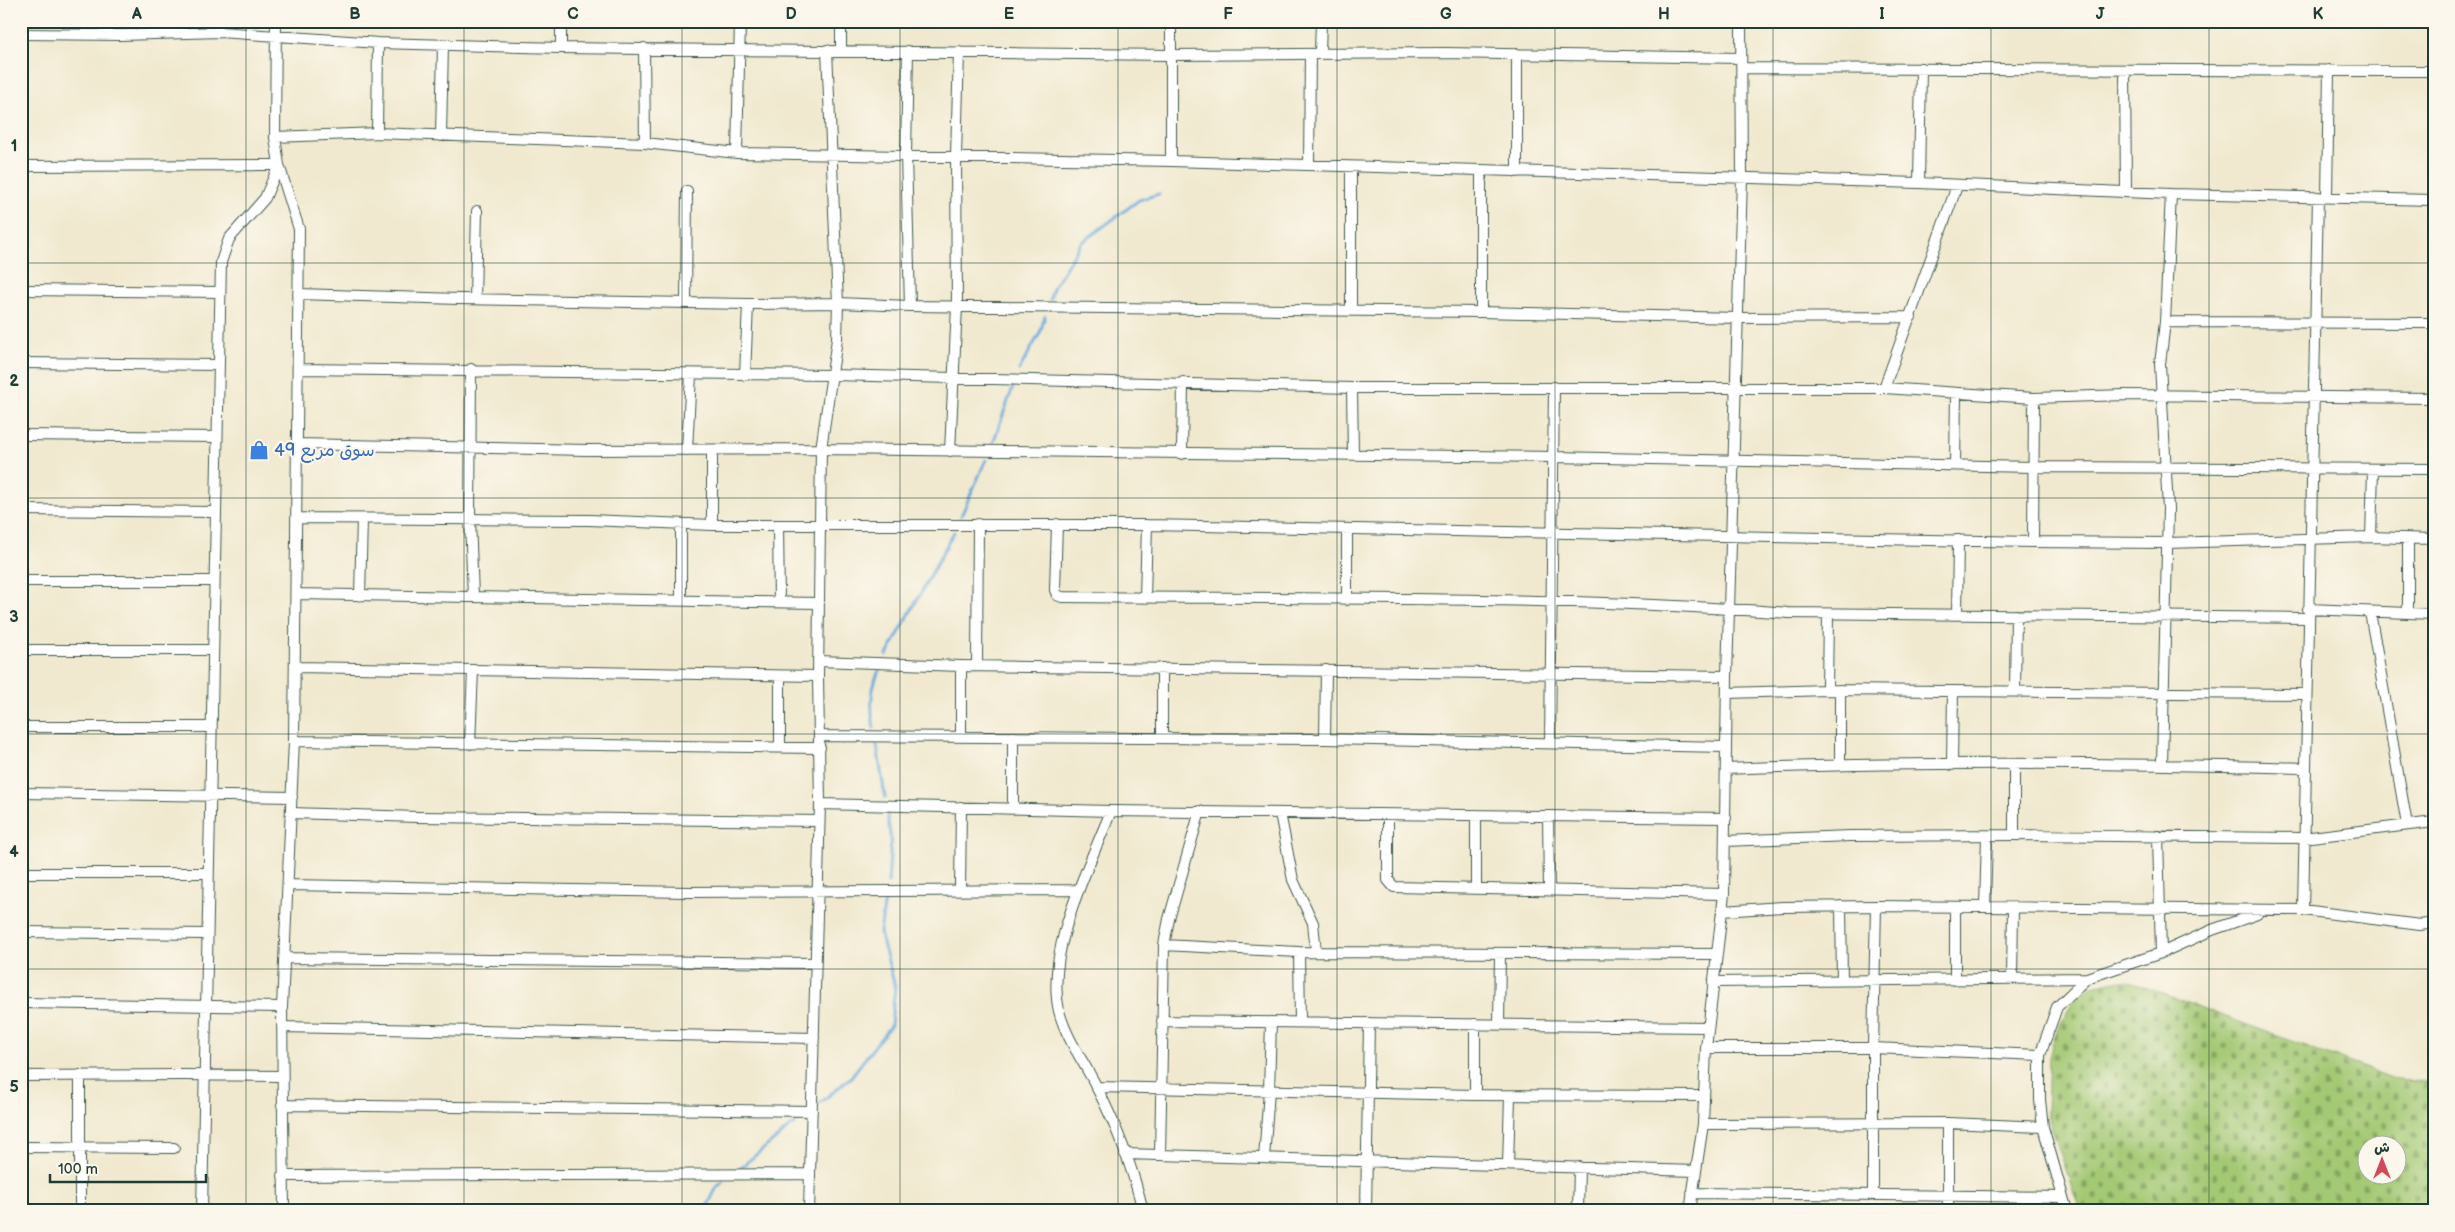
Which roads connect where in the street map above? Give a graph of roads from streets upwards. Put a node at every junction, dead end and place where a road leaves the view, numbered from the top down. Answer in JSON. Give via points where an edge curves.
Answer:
{"nodes":[{"id":1,"x":200,"y":21,"type":"edge"},
{"id":2,"x":276,"y":21,"type":"edge"},
{"id":3,"x":561,"y":21,"type":"edge"},
{"id":4,"x":740,"y":21,"type":"edge"},
{"id":5,"x":841,"y":21,"type":"edge"},
{"id":6,"x":1171,"y":21,"type":"edge"},
{"id":7,"x":1321,"y":21,"type":"edge"},
{"id":8,"x":1741,"y":21,"type":"edge"},
{"id":9,"x":199,"y":32,"type":"junction"},
{"id":10,"x":21,"y":34,"type":"edge"},
{"id":11,"x":276,"y":36,"type":"junction"},
{"id":12,"x":378,"y":43,"type":"junction"},
{"id":13,"x":443,"y":45,"type":"junction"},
{"id":14,"x":561,"y":48,"type":"junction"},
{"id":15,"x":644,"y":48,"type":"junction"},
{"id":16,"x":740,"y":49,"type":"junction"},
{"id":17,"x":827,"y":50,"type":"junction"},
{"id":18,"x":841,"y":50,"type":"junction"},
{"id":19,"x":908,"y":51,"type":"junction"},
{"id":20,"x":959,"y":52,"type":"junction"},
{"id":21,"x":1315,"y":53,"type":"junction"},
{"id":22,"x":1517,"y":54,"type":"junction"},
{"id":23,"x":1171,"y":55,"type":"junction"},
{"id":24,"x":1741,"y":63,"type":"junction"},
{"id":25,"x":1921,"y":68,"type":"junction"},
{"id":26,"x":2125,"y":70,"type":"junction"},
{"id":27,"x":2329,"y":70,"type":"junction"},
{"id":28,"x":2434,"y":71,"type":"edge"},
{"id":29,"x":377,"y":133,"type":"junction"},
{"id":30,"x":441,"y":136,"type":"junction"},
{"id":31,"x":275,"y":137,"type":"junction"},
{"id":32,"x":645,"y":143,"type":"junction"},
{"id":33,"x":738,"y":153,"type":"junction"},
{"id":34,"x":830,"y":153,"type":"junction"},
{"id":35,"x":906,"y":155,"type":"junction"},
{"id":36,"x":956,"y":156,"type":"junction"},
{"id":37,"x":1171,"y":160,"type":"junction"},
{"id":38,"x":279,"y":164,"type":"junction"},
{"id":39,"x":1309,"y":165,"type":"junction"},
{"id":40,"x":21,"y":166,"type":"edge"},
{"id":41,"x":1351,"y":167,"type":"junction"},
{"id":42,"x":1481,"y":171,"type":"junction"},
{"id":43,"x":1518,"y":172,"type":"junction"},
{"id":44,"x":1742,"y":178,"type":"junction"},
{"id":45,"x":1919,"y":183,"type":"junction"},
{"id":46,"x":1957,"y":186,"type":"junction"},
{"id":47,"x":687,"y":192,"type":"dead end"},
{"id":48,"x":2126,"y":192,"type":"junction"},
{"id":49,"x":2170,"y":194,"type":"junction"},
{"id":50,"x":2322,"y":197,"type":"junction"},
{"id":51,"x":2434,"y":200,"type":"edge"},
{"id":52,"x":477,"y":211,"type":"dead end"},
{"id":53,"x":21,"y":290,"type":"edge"},
{"id":54,"x":220,"y":292,"type":"junction"},
{"id":55,"x":298,"y":294,"type":"junction"},
{"id":56,"x":475,"y":299,"type":"junction"},
{"id":57,"x":686,"y":303,"type":"junction"},
{"id":58,"x":838,"y":303,"type":"junction"},
{"id":59,"x":748,"y":304,"type":"junction"},
{"id":60,"x":910,"y":306,"type":"junction"},
{"id":61,"x":957,"y":306,"type":"junction"},
{"id":62,"x":1351,"y":311,"type":"junction"},
{"id":63,"x":1481,"y":312,"type":"junction"},
{"id":64,"x":1911,"y":317,"type":"junction"},
{"id":65,"x":1738,"y":318,"type":"junction"},
{"id":66,"x":2165,"y":322,"type":"junction"},
{"id":67,"x":2315,"y":322,"type":"junction"},
{"id":68,"x":2434,"y":323,"type":"edge"},
{"id":69,"x":21,"y":363,"type":"edge"},
{"id":70,"x":219,"y":365,"type":"junction"},
{"id":71,"x":298,"y":369,"type":"junction"},
{"id":72,"x":471,"y":369,"type":"junction"},
{"id":73,"x":691,"y":374,"type":"junction"},
{"id":74,"x":832,"y":374,"type":"junction"},
{"id":75,"x":745,"y":375,"type":"junction"},
{"id":76,"x":952,"y":377,"type":"junction"},
{"id":77,"x":1183,"y":382,"type":"junction"},
{"id":78,"x":1554,"y":387,"type":"junction"},
{"id":79,"x":1735,"y":387,"type":"junction"},
{"id":80,"x":1352,"y":388,"type":"junction"},
{"id":81,"x":1884,"y":388,"type":"junction"},
{"id":82,"x":1956,"y":393,"type":"junction"},
{"id":83,"x":2162,"y":396,"type":"junction"},
{"id":84,"x":2313,"y":396,"type":"junction"},
{"id":85,"x":2034,"y":398,"type":"junction"},
{"id":86,"x":2434,"y":398,"type":"edge"},
{"id":87,"x":21,"y":435,"type":"edge"},
{"id":88,"x":217,"y":437,"type":"junction"},
{"id":89,"x":297,"y":444,"type":"junction"},
{"id":90,"x":471,"y":446,"type":"junction"},
{"id":91,"x":821,"y":449,"type":"junction"},
{"id":92,"x":687,"y":450,"type":"junction"},
{"id":93,"x":712,"y":450,"type":"junction"},
{"id":94,"x":950,"y":451,"type":"junction"},
{"id":95,"x":1182,"y":454,"type":"junction"},
{"id":96,"x":1353,"y":455,"type":"junction"},
{"id":97,"x":1553,"y":456,"type":"junction"},
{"id":98,"x":1733,"y":461,"type":"junction"},
{"id":99,"x":1955,"y":466,"type":"junction"},
{"id":100,"x":2033,"y":467,"type":"junction"},
{"id":101,"x":2312,"y":468,"type":"junction"},
{"id":102,"x":2434,"y":468,"type":"edge"},
{"id":103,"x":2166,"y":469,"type":"junction"},
{"id":104,"x":2373,"y":470,"type":"junction"},
{"id":105,"x":21,"y":510,"type":"edge"},
{"id":106,"x":216,"y":512,"type":"junction"},
{"id":107,"x":297,"y":518,"type":"junction"},
{"id":108,"x":362,"y":519,"type":"junction"},
{"id":109,"x":470,"y":519,"type":"junction"},
{"id":110,"x":681,"y":524,"type":"junction"},
{"id":111,"x":712,"y":524,"type":"junction"},
{"id":112,"x":821,"y":524,"type":"junction"},
{"id":113,"x":978,"y":524,"type":"junction"},
{"id":114,"x":1056,"y":524,"type":"junction"},
{"id":115,"x":1147,"y":524,"type":"junction"},
{"id":116,"x":778,"y":525,"type":"junction"},
{"id":117,"x":1347,"y":529,"type":"junction"},
{"id":118,"x":1552,"y":532,"type":"junction"},
{"id":119,"x":1730,"y":535,"type":"junction"},
{"id":120,"x":2371,"y":537,"type":"junction"},
{"id":121,"x":2310,"y":539,"type":"junction"},
{"id":122,"x":2408,"y":539,"type":"junction"},
{"id":123,"x":2434,"y":539,"type":"edge"},
{"id":124,"x":1958,"y":540,"type":"junction"},
{"id":125,"x":2033,"y":542,"type":"junction"},
{"id":126,"x":2167,"y":543,"type":"junction"},
{"id":127,"x":21,"y":580,"type":"edge"},
{"id":128,"x":214,"y":581,"type":"junction"},
{"id":129,"x":296,"y":594,"type":"junction"},
{"id":130,"x":360,"y":596,"type":"junction"},
{"id":131,"x":473,"y":597,"type":"junction"},
{"id":132,"x":1145,"y":598,"type":"junction"},
{"id":133,"x":1346,"y":600,"type":"junction"},
{"id":134,"x":681,"y":601,"type":"junction"},
{"id":135,"x":779,"y":602,"type":"junction"},
{"id":136,"x":1551,"y":602,"type":"junction"},
{"id":137,"x":819,"y":603,"type":"junction"},
{"id":138,"x":1729,"y":609,"type":"junction"},
{"id":139,"x":2370,"y":612,"type":"junction"},
{"id":140,"x":2308,"y":613,"type":"junction"},
{"id":141,"x":2408,"y":613,"type":"junction"},
{"id":142,"x":1828,"y":614,"type":"junction"},
{"id":143,"x":2434,"y":614,"type":"edge"},
{"id":144,"x":1957,"y":615,"type":"junction"},
{"id":145,"x":2016,"y":615,"type":"junction"},
{"id":146,"x":2165,"y":616,"type":"junction"},
{"id":147,"x":21,"y":650,"type":"edge"},
{"id":148,"x":213,"y":650,"type":"junction"},
{"id":149,"x":818,"y":661,"type":"junction"},
{"id":150,"x":961,"y":666,"type":"junction"},
{"id":151,"x":977,"y":666,"type":"junction"},
{"id":152,"x":296,"y":667,"type":"junction"},
{"id":153,"x":1162,"y":668,"type":"junction"},
{"id":154,"x":473,"y":670,"type":"junction"},
{"id":155,"x":1326,"y":670,"type":"junction"},
{"id":156,"x":1550,"y":673,"type":"junction"},
{"id":157,"x":780,"y":676,"type":"junction"},
{"id":158,"x":818,"y":676,"type":"junction"},
{"id":159,"x":1727,"y":676,"type":"junction"},
{"id":160,"x":1827,"y":690,"type":"junction"},
{"id":161,"x":1840,"y":690,"type":"junction"},
{"id":162,"x":2015,"y":690,"type":"junction"},
{"id":163,"x":1953,"y":691,"type":"junction"},
{"id":164,"x":2164,"y":692,"type":"junction"},
{"id":165,"x":1726,"y":693,"type":"junction"},
{"id":166,"x":2307,"y":694,"type":"junction"},
{"id":167,"x":21,"y":727,"type":"edge"},
{"id":168,"x":212,"y":727,"type":"junction"},
{"id":169,"x":819,"y":736,"type":"junction"},
{"id":170,"x":960,"y":736,"type":"junction"},
{"id":171,"x":1013,"y":737,"type":"junction"},
{"id":172,"x":1162,"y":737,"type":"junction"},
{"id":173,"x":1326,"y":739,"type":"junction"},
{"id":174,"x":294,"y":741,"type":"junction"},
{"id":175,"x":1550,"y":743,"type":"junction"},
{"id":176,"x":470,"y":744,"type":"junction"},
{"id":177,"x":1726,"y":747,"type":"junction"},
{"id":178,"x":780,"y":748,"type":"junction"},
{"id":179,"x":820,"y":748,"type":"junction"},
{"id":180,"x":1840,"y":764,"type":"junction"},
{"id":181,"x":2162,"y":764,"type":"junction"},
{"id":182,"x":1952,"y":765,"type":"junction"},
{"id":183,"x":2014,"y":765,"type":"junction"},
{"id":184,"x":2305,"y":768,"type":"junction"},
{"id":185,"x":1726,"y":769,"type":"junction"},
{"id":186,"x":21,"y":793,"type":"edge"},
{"id":187,"x":210,"y":796,"type":"junction"},
{"id":188,"x":292,"y":797,"type":"junction"},
{"id":189,"x":820,"y":804,"type":"junction"},
{"id":190,"x":961,"y":807,"type":"junction"},
{"id":191,"x":1013,"y":809,"type":"junction"},
{"id":192,"x":1111,"y":811,"type":"junction"},
{"id":193,"x":1200,"y":811,"type":"junction"},
{"id":194,"x":291,"y":812,"type":"junction"},
{"id":195,"x":1280,"y":813,"type":"junction"},
{"id":196,"x":1476,"y":815,"type":"junction"},
{"id":197,"x":1388,"y":816,"type":"junction"},
{"id":198,"x":1548,"y":816,"type":"junction"},
{"id":199,"x":1726,"y":818,"type":"junction"},
{"id":200,"x":819,"y":821,"type":"junction"},
{"id":201,"x":2434,"y":822,"type":"edge"},
{"id":202,"x":2407,"y":825,"type":"junction"},
{"id":203,"x":2014,"y":835,"type":"junction"},
{"id":204,"x":1987,"y":836,"type":"junction"},
{"id":205,"x":2158,"y":836,"type":"junction"},
{"id":206,"x":2304,"y":838,"type":"junction"},
{"id":207,"x":1725,"y":841,"type":"junction"},
{"id":208,"x":21,"y":873,"type":"edge"},
{"id":209,"x":208,"y":874,"type":"junction"},
{"id":210,"x":288,"y":885,"type":"junction"},
{"id":211,"x":1476,"y":888,"type":"junction"},
{"id":212,"x":1549,"y":889,"type":"junction"},
{"id":213,"x":1079,"y":890,"type":"junction"},
{"id":214,"x":960,"y":891,"type":"junction"},
{"id":215,"x":818,"y":892,"type":"junction"},
{"id":216,"x":1724,"y":894,"type":"junction"},
{"id":217,"x":1841,"y":906,"type":"junction"},
{"id":218,"x":1876,"y":906,"type":"junction"},
{"id":219,"x":1955,"y":907,"type":"junction"},
{"id":220,"x":1985,"y":907,"type":"junction"},
{"id":221,"x":2013,"y":908,"type":"junction"},
{"id":222,"x":2160,"y":908,"type":"junction"},
{"id":223,"x":2304,"y":910,"type":"junction"},
{"id":224,"x":1722,"y":911,"type":"junction"},
{"id":225,"x":2263,"y":911,"type":"junction"},
{"id":226,"x":2434,"y":923,"type":"edge"},
{"id":227,"x":21,"y":932,"type":"edge"},
{"id":228,"x":207,"y":934,"type":"junction"},
{"id":229,"x":1164,"y":945,"type":"junction"},
{"id":230,"x":1299,"y":952,"type":"junction"},
{"id":231,"x":1316,"y":952,"type":"junction"},
{"id":232,"x":2161,"y":953,"type":"junction"},
{"id":233,"x":1500,"y":954,"type":"junction"},
{"id":234,"x":1716,"y":954,"type":"junction"},
{"id":235,"x":284,"y":958,"type":"junction"},
{"id":236,"x":816,"y":963,"type":"junction"},
{"id":237,"x":2087,"y":978,"type":"junction"},
{"id":238,"x":2012,"y":979,"type":"junction"},
{"id":239,"x":1874,"y":980,"type":"junction"},
{"id":240,"x":1955,"y":980,"type":"junction"},
{"id":241,"x":1842,"y":981,"type":"junction"},
{"id":242,"x":1713,"y":982,"type":"junction"},
{"id":243,"x":21,"y":1003,"type":"edge"},
{"id":244,"x":206,"y":1006,"type":"junction"},
{"id":245,"x":282,"y":1007,"type":"junction"},
{"id":246,"x":1162,"y":1021,"type":"junction"},
{"id":247,"x":1271,"y":1022,"type":"junction"},
{"id":248,"x":1300,"y":1022,"type":"junction"},
{"id":249,"x":1369,"y":1023,"type":"junction"},
{"id":250,"x":1475,"y":1024,"type":"junction"},
{"id":251,"x":1499,"y":1024,"type":"junction"},
{"id":252,"x":282,"y":1027,"type":"junction"},
{"id":253,"x":1708,"y":1027,"type":"junction"},
{"id":254,"x":814,"y":1038,"type":"junction"},
{"id":255,"x":1706,"y":1048,"type":"junction"},
{"id":256,"x":1873,"y":1048,"type":"junction"},
{"id":257,"x":2040,"y":1055,"type":"junction"},
{"id":258,"x":80,"y":1075,"type":"junction"},
{"id":259,"x":204,"y":1075,"type":"junction"},
{"id":260,"x":21,"y":1076,"type":"edge"},
{"id":261,"x":282,"y":1076,"type":"junction"},
{"id":262,"x":1097,"y":1087,"type":"junction"},
{"id":263,"x":1160,"y":1088,"type":"junction"},
{"id":264,"x":1269,"y":1091,"type":"junction"},
{"id":265,"x":1368,"y":1093,"type":"junction"},
{"id":266,"x":1475,"y":1095,"type":"junction"},
{"id":267,"x":1510,"y":1096,"type":"junction"},
{"id":268,"x":1704,"y":1096,"type":"junction"},
{"id":269,"x":282,"y":1105,"type":"junction"},
{"id":270,"x":812,"y":1111,"type":"junction"},
{"id":271,"x":1874,"y":1123,"type":"junction"},
{"id":272,"x":1948,"y":1123,"type":"junction"},
{"id":273,"x":1703,"y":1124,"type":"junction"},
{"id":274,"x":2043,"y":1127,"type":"junction"},
{"id":275,"x":21,"y":1147,"type":"edge"},
{"id":276,"x":80,"y":1147,"type":"junction"},
{"id":277,"x":174,"y":1148,"type":"dead end"},
{"id":278,"x":1125,"y":1154,"type":"junction"},
{"id":279,"x":1160,"y":1155,"type":"junction"},
{"id":280,"x":1264,"y":1158,"type":"junction"},
{"id":281,"x":1367,"y":1161,"type":"junction"},
{"id":282,"x":1508,"y":1165,"type":"junction"},
{"id":283,"x":1579,"y":1167,"type":"junction"},
{"id":284,"x":1696,"y":1171,"type":"junction"},
{"id":285,"x":809,"y":1174,"type":"junction"},
{"id":286,"x":283,"y":1176,"type":"junction"},
{"id":287,"x":1692,"y":1193,"type":"junction"},
{"id":288,"x":1873,"y":1194,"type":"junction"},
{"id":289,"x":1948,"y":1194,"type":"junction"},
{"id":290,"x":2063,"y":1197,"type":"junction"},
{"id":291,"x":80,"y":1211,"type":"edge"},
{"id":292,"x":202,"y":1211,"type":"edge"},
{"id":293,"x":284,"y":1211,"type":"edge"},
{"id":294,"x":809,"y":1211,"type":"edge"},
{"id":295,"x":1143,"y":1211,"type":"edge"},
{"id":296,"x":1366,"y":1211,"type":"edge"},
{"id":297,"x":1578,"y":1211,"type":"edge"},
{"id":298,"x":1690,"y":1211,"type":"edge"},
{"id":299,"x":1948,"y":1211,"type":"edge"},
{"id":300,"x":2067,"y":1211,"type":"edge"}],
"edges":[{"from":1,"to":9,"type":"street"},
{"from":2,"to":11,"type":"street"},
{"from":3,"to":14,"type":"street"},
{"from":4,"to":16,"type":"street"},
{"from":5,"to":18,"type":"street"},
{"from":6,"to":23,"type":"street"},
{"from":7,"to":21,"type":"street"},
{"from":8,"to":24,"type":"street"},
{"from":9,"to":10,"type":"street"},
{"from":9,"to":11,"type":"street"},
{"from":11,"to":12,"type":"street"},
{"from":11,"to":31,"type":"street"},
{"from":12,"to":13,"type":"street"},
{"from":12,"to":29,"type":"street"},
{"from":13,"to":14,"type":"street"},
{"from":13,"to":30,"type":"street"},
{"from":14,"to":15,"type":"street"},
{"from":15,"to":16,"type":"street"},
{"from":15,"to":32,"type":"street"},
{"from":16,"to":17,"type":"street"},
{"from":16,"to":33,"type":"street"},
{"from":17,"to":18,"type":"street"},
{"from":17,"to":34,"type":"street"},
{"from":18,"to":19,"type":"street"},
{"from":19,"to":20,"type":"street"},
{"from":19,"to":35,"type":"street"},
{"from":20,"to":23,"type":"street"},
{"from":20,"to":36,"type":"street"},
{"from":21,"to":22,"type":"street"},
{"from":21,"to":23,"type":"street"},
{"from":21,"to":39,"type":"street"},
{"from":22,"to":24,"type":"street"},
{"from":22,"to":43,"type":"street"},
{"from":23,"to":37,"type":"street"},
{"from":24,"to":25,"type":"street"},
{"from":24,"to":44,"type":"street"},
{"from":25,"to":26,"type":"street"},
{"from":25,"to":45,"type":"street"},
{"from":26,"to":27,"type":"street"},
{"from":26,"to":48,"type":"street"},
{"from":27,"to":28,"type":"street"},
{"from":27,"to":50,"type":"street"},
{"from":29,"to":30,"type":"street"},
{"from":29,"to":31,"type":"street"},
{"from":30,"to":32,"type":"street"},
{"from":31,"to":38,"type":"street"},
{"from":32,"to":33,"type":"street"},
{"from":33,"to":34,"type":"street"},
{"from":34,"to":35,"type":"street"},
{"from":34,"to":58,"type":"street"},
{"from":35,"to":36,"type":"street"},
{"from":35,"to":60,"type":"street"},
{"from":36,"to":37,"type":"street"},
{"from":36,"to":61,"type":"street"},
{"from":37,"to":39,"type":"street"},
{"from":38,"to":40,"type":"street"},
{"from":38,"to":54,"type":"street","via":[[265,198],[229,239],[221,262]]},
{"from":38,"to":55,"type":"street","via":[[299,229]]},
{"from":39,"to":41,"type":"street"},
{"from":41,"to":42,"type":"street"},
{"from":41,"to":62,"type":"street"},
{"from":42,"to":43,"type":"street"},
{"from":42,"to":63,"type":"street"},
{"from":43,"to":44,"type":"street"},
{"from":44,"to":45,"type":"street"},
{"from":44,"to":65,"type":"street"},
{"from":45,"to":46,"type":"street"},
{"from":46,"to":48,"type":"street"},
{"from":46,"to":64,"type":"street"},
{"from":47,"to":57,"type":"street"},
{"from":48,"to":49,"type":"street"},
{"from":49,"to":50,"type":"street"},
{"from":49,"to":66,"type":"street"},
{"from":50,"to":51,"type":"street"},
{"from":50,"to":67,"type":"street"},
{"from":52,"to":56,"type":"street"},
{"from":53,"to":54,"type":"street"},
{"from":54,"to":70,"type":"street"},
{"from":55,"to":56,"type":"street"},
{"from":55,"to":71,"type":"street"},
{"from":56,"to":57,"type":"street"},
{"from":57,"to":59,"type":"street"},
{"from":58,"to":59,"type":"street"},
{"from":58,"to":60,"type":"street"},
{"from":58,"to":74,"type":"street"},
{"from":59,"to":75,"type":"street"},
{"from":60,"to":61,"type":"street"},
{"from":61,"to":62,"type":"street"},
{"from":61,"to":76,"type":"street"},
{"from":62,"to":63,"type":"street"},
{"from":63,"to":65,"type":"street"},
{"from":64,"to":65,"type":"street"},
{"from":64,"to":81,"type":"street"},
{"from":65,"to":79,"type":"street"},
{"from":66,"to":67,"type":"street"},
{"from":66,"to":83,"type":"street","via":[[2160,364]]},
{"from":67,"to":68,"type":"street"},
{"from":67,"to":84,"type":"street"},
{"from":69,"to":70,"type":"street"},
{"from":70,"to":88,"type":"street"},
{"from":71,"to":72,"type":"street"},
{"from":71,"to":89,"type":"street"},
{"from":72,"to":73,"type":"street"},
{"from":72,"to":90,"type":"street"},
{"from":73,"to":75,"type":"street"},
{"from":73,"to":92,"type":"street"},
{"from":74,"to":75,"type":"street"},
{"from":74,"to":76,"type":"street"},
{"from":74,"to":91,"type":"street"},
{"from":76,"to":77,"type":"street"},
{"from":76,"to":94,"type":"street"},
{"from":77,"to":80,"type":"street"},
{"from":77,"to":95,"type":"street"},
{"from":78,"to":79,"type":"street"},
{"from":78,"to":80,"type":"street"},
{"from":78,"to":97,"type":"street"},
{"from":79,"to":81,"type":"street"},
{"from":79,"to":98,"type":"street"},
{"from":80,"to":96,"type":"street"},
{"from":81,"to":82,"type":"street"},
{"from":82,"to":85,"type":"street"},
{"from":82,"to":99,"type":"street"},
{"from":83,"to":84,"type":"street"},
{"from":83,"to":85,"type":"street"},
{"from":83,"to":103,"type":"street"},
{"from":84,"to":86,"type":"street"},
{"from":84,"to":101,"type":"street"},
{"from":85,"to":100,"type":"street"},
{"from":87,"to":88,"type":"street"},
{"from":88,"to":106,"type":"street"},
{"from":89,"to":90,"type":"street"},
{"from":89,"to":107,"type":"street"},
{"from":90,"to":92,"type":"street"},
{"from":90,"to":109,"type":"street"},
{"from":91,"to":93,"type":"street"},
{"from":91,"to":94,"type":"street"},
{"from":91,"to":112,"type":"street"},
{"from":92,"to":93,"type":"street"},
{"from":93,"to":111,"type":"street"},
{"from":94,"to":95,"type":"street"},
{"from":95,"to":96,"type":"street"},
{"from":96,"to":97,"type":"street"},
{"from":97,"to":98,"type":"street"},
{"from":97,"to":118,"type":"street"},
{"from":98,"to":99,"type":"street"},
{"from":98,"to":119,"type":"street"},
{"from":99,"to":100,"type":"street"},
{"from":100,"to":103,"type":"street"},
{"from":100,"to":125,"type":"street"},
{"from":101,"to":103,"type":"street"},
{"from":101,"to":104,"type":"street"},
{"from":101,"to":121,"type":"street"},
{"from":102,"to":104,"type":"street"},
{"from":103,"to":126,"type":"street"},
{"from":104,"to":120,"type":"street"},
{"from":105,"to":106,"type":"street"},
{"from":106,"to":128,"type":"street"},
{"from":107,"to":108,"type":"street"},
{"from":107,"to":129,"type":"street"},
{"from":108,"to":109,"type":"street"},
{"from":108,"to":130,"type":"street"},
{"from":109,"to":110,"type":"street"},
{"from":109,"to":131,"type":"street"},
{"from":110,"to":111,"type":"street"},
{"from":110,"to":134,"type":"street"},
{"from":111,"to":116,"type":"street"},
{"from":112,"to":113,"type":"street"},
{"from":112,"to":116,"type":"street"},
{"from":112,"to":137,"type":"street"},
{"from":113,"to":114,"type":"street"},
{"from":113,"to":151,"type":"street"},
{"from":114,"to":115,"type":"street"},
{"from":114,"to":132,"type":"street","via":[[1057,595]]},
{"from":115,"to":117,"type":"street"},
{"from":115,"to":132,"type":"street"},
{"from":116,"to":135,"type":"street"},
{"from":117,"to":118,"type":"street"},
{"from":117,"to":133,"type":"street"},
{"from":118,"to":119,"type":"street"},
{"from":118,"to":136,"type":"street"},
{"from":119,"to":124,"type":"street"},
{"from":119,"to":138,"type":"street"},
{"from":120,"to":121,"type":"street"},
{"from":120,"to":122,"type":"street"},
{"from":121,"to":126,"type":"street"},
{"from":121,"to":140,"type":"street"},
{"from":122,"to":123,"type":"street"},
{"from":122,"to":141,"type":"street"},
{"from":124,"to":125,"type":"street"},
{"from":124,"to":144,"type":"street"},
{"from":125,"to":126,"type":"street"},
{"from":126,"to":146,"type":"street"},
{"from":127,"to":128,"type":"street"},
{"from":128,"to":148,"type":"street"},
{"from":129,"to":130,"type":"street"},
{"from":129,"to":152,"type":"street"},
{"from":130,"to":131,"type":"street"},
{"from":131,"to":134,"type":"street"},
{"from":132,"to":133,"type":"street"},
{"from":133,"to":136,"type":"street"},
{"from":134,"to":135,"type":"street"},
{"from":135,"to":137,"type":"street"},
{"from":136,"to":138,"type":"street"},
{"from":136,"to":156,"type":"street"},
{"from":137,"to":149,"type":"street"},
{"from":138,"to":142,"type":"street"},
{"from":138,"to":159,"type":"street"},
{"from":139,"to":140,"type":"street"},
{"from":139,"to":141,"type":"street"},
{"from":139,"to":202,"type":"street"},
{"from":140,"to":146,"type":"street"},
{"from":140,"to":166,"type":"street"},
{"from":141,"to":143,"type":"street"},
{"from":142,"to":144,"type":"street"},
{"from":142,"to":160,"type":"street"},
{"from":144,"to":145,"type":"street"},
{"from":145,"to":146,"type":"street"},
{"from":145,"to":162,"type":"street"},
{"from":146,"to":164,"type":"street"},
{"from":147,"to":148,"type":"street"},
{"from":148,"to":168,"type":"street"},
{"from":149,"to":150,"type":"street"},
{"from":149,"to":158,"type":"street"},
{"from":150,"to":151,"type":"street"},
{"from":150,"to":170,"type":"street"},
{"from":151,"to":153,"type":"street"},
{"from":152,"to":154,"type":"street"},
{"from":152,"to":174,"type":"street"},
{"from":153,"to":155,"type":"street"},
{"from":153,"to":172,"type":"street"},
{"from":154,"to":157,"type":"street"},
{"from":154,"to":176,"type":"street"},
{"from":155,"to":156,"type":"street"},
{"from":155,"to":173,"type":"street"},
{"from":156,"to":159,"type":"street"},
{"from":156,"to":175,"type":"street"},
{"from":157,"to":158,"type":"street"},
{"from":157,"to":178,"type":"street"},
{"from":158,"to":169,"type":"street"},
{"from":159,"to":165,"type":"street"},
{"from":160,"to":161,"type":"street"},
{"from":160,"to":165,"type":"street"},
{"from":161,"to":163,"type":"street"},
{"from":161,"to":180,"type":"street"},
{"from":162,"to":163,"type":"street"},
{"from":162,"to":164,"type":"street"},
{"from":163,"to":182,"type":"street"},
{"from":164,"to":166,"type":"street"},
{"from":164,"to":181,"type":"street"},
{"from":165,"to":177,"type":"street"},
{"from":166,"to":184,"type":"street"},
{"from":167,"to":168,"type":"street"},
{"from":168,"to":187,"type":"street"},
{"from":169,"to":170,"type":"street"},
{"from":169,"to":179,"type":"street"},
{"from":170,"to":171,"type":"street"},
{"from":171,"to":172,"type":"street"},
{"from":171,"to":191,"type":"street"},
{"from":172,"to":173,"type":"street"},
{"from":173,"to":175,"type":"street"},
{"from":174,"to":176,"type":"street"},
{"from":174,"to":188,"type":"street"},
{"from":175,"to":177,"type":"street"},
{"from":176,"to":178,"type":"street"},
{"from":177,"to":185,"type":"street"},
{"from":178,"to":179,"type":"street"},
{"from":179,"to":189,"type":"street"},
{"from":180,"to":182,"type":"street"},
{"from":180,"to":185,"type":"street"},
{"from":181,"to":183,"type":"street"},
{"from":181,"to":184,"type":"street"},
{"from":182,"to":183,"type":"street"},
{"from":183,"to":203,"type":"street"},
{"from":184,"to":206,"type":"street"},
{"from":185,"to":199,"type":"street"},
{"from":186,"to":187,"type":"street"},
{"from":187,"to":188,"type":"street"},
{"from":187,"to":209,"type":"street"},
{"from":188,"to":194,"type":"street"},
{"from":189,"to":190,"type":"street"},
{"from":189,"to":200,"type":"street"},
{"from":190,"to":191,"type":"street"},
{"from":190,"to":214,"type":"street"},
{"from":191,"to":192,"type":"street"},
{"from":192,"to":193,"type":"street"},
{"from":192,"to":213,"type":"street"},
{"from":193,"to":195,"type":"street"},
{"from":193,"to":229,"type":"street"},
{"from":194,"to":200,"type":"street"},
{"from":194,"to":210,"type":"street"},
{"from":195,"to":197,"type":"street"},
{"from":195,"to":231,"type":"street","via":[[1293,880],[1313,923]]},
{"from":196,"to":197,"type":"street"},
{"from":196,"to":198,"type":"street"},
{"from":196,"to":211,"type":"street"},
{"from":197,"to":211,"type":"street","via":[[1390,884],[1394,887]]},
{"from":198,"to":199,"type":"street"},
{"from":198,"to":212,"type":"street"},
{"from":199,"to":207,"type":"street"},
{"from":200,"to":215,"type":"street"},
{"from":201,"to":202,"type":"street"},
{"from":202,"to":206,"type":"street"},
{"from":203,"to":204,"type":"street"},
{"from":203,"to":205,"type":"street"},
{"from":204,"to":207,"type":"street","via":[[1850,836]]},
{"from":204,"to":220,"type":"street"},
{"from":205,"to":206,"type":"street"},
{"from":205,"to":222,"type":"street"},
{"from":206,"to":223,"type":"street"},
{"from":207,"to":216,"type":"street"},
{"from":208,"to":209,"type":"street"},
{"from":209,"to":228,"type":"street"},
{"from":210,"to":215,"type":"street"},
{"from":210,"to":235,"type":"street"},
{"from":211,"to":212,"type":"street"},
{"from":212,"to":216,"type":"street"},
{"from":213,"to":214,"type":"street"},
{"from":213,"to":262,"type":"street","via":[[1062,945],[1056,986],[1059,1012]]},
{"from":214,"to":215,"type":"street"},
{"from":215,"to":236,"type":"street"},
{"from":216,"to":224,"type":"street"},
{"from":217,"to":218,"type":"street"},
{"from":217,"to":224,"type":"street"},
{"from":217,"to":241,"type":"street"},
{"from":218,"to":219,"type":"street"},
{"from":218,"to":239,"type":"street"},
{"from":219,"to":220,"type":"street"},
{"from":219,"to":240,"type":"street"},
{"from":220,"to":221,"type":"street"},
{"from":221,"to":222,"type":"street"},
{"from":221,"to":238,"type":"street"},
{"from":222,"to":225,"type":"street"},
{"from":222,"to":232,"type":"street"},
{"from":223,"to":225,"type":"street"},
{"from":223,"to":226,"type":"street","via":[[2420,925]]},
{"from":224,"to":234,"type":"street"},
{"from":225,"to":232,"type":"street"},
{"from":227,"to":228,"type":"street"},
{"from":228,"to":244,"type":"street"},
{"from":229,"to":230,"type":"street"},
{"from":229,"to":246,"type":"street"},
{"from":230,"to":231,"type":"street"},
{"from":230,"to":248,"type":"street"},
{"from":231,"to":233,"type":"street"},
{"from":232,"to":237,"type":"street"},
{"from":233,"to":234,"type":"street"},
{"from":233,"to":251,"type":"street"},
{"from":234,"to":242,"type":"street"},
{"from":235,"to":236,"type":"street"},
{"from":235,"to":245,"type":"street"},
{"from":236,"to":254,"type":"street"},
{"from":237,"to":238,"type":"street"},
{"from":237,"to":257,"type":"street","via":[[2057,1007]]},
{"from":238,"to":240,"type":"street"},
{"from":239,"to":240,"type":"street"},
{"from":239,"to":241,"type":"street"},
{"from":239,"to":256,"type":"street"},
{"from":241,"to":242,"type":"street"},
{"from":242,"to":253,"type":"street"},
{"from":243,"to":244,"type":"street"},
{"from":244,"to":245,"type":"street"},
{"from":244,"to":259,"type":"street"},
{"from":245,"to":252,"type":"street"},
{"from":246,"to":247,"type":"street"},
{"from":246,"to":263,"type":"street"},
{"from":247,"to":248,"type":"street"},
{"from":247,"to":264,"type":"street"},
{"from":248,"to":249,"type":"street"},
{"from":249,"to":250,"type":"street"},
{"from":249,"to":265,"type":"street"},
{"from":250,"to":251,"type":"street"},
{"from":250,"to":266,"type":"street"},
{"from":251,"to":253,"type":"street"},
{"from":252,"to":254,"type":"street"},
{"from":252,"to":261,"type":"street"},
{"from":253,"to":255,"type":"street"},
{"from":254,"to":270,"type":"street"},
{"from":255,"to":256,"type":"street"},
{"from":255,"to":268,"type":"street"},
{"from":256,"to":257,"type":"street"},
{"from":256,"to":271,"type":"street"},
{"from":257,"to":274,"type":"street"},
{"from":258,"to":259,"type":"street"},
{"from":258,"to":260,"type":"street"},
{"from":258,"to":276,"type":"street"},
{"from":259,"to":261,"type":"street"},
{"from":259,"to":292,"type":"street"},
{"from":261,"to":269,"type":"street"},
{"from":262,"to":263,"type":"street"},
{"from":262,"to":278,"type":"street"},
{"from":263,"to":264,"type":"street"},
{"from":263,"to":279,"type":"street"},
{"from":264,"to":265,"type":"street"},
{"from":264,"to":280,"type":"street"},
{"from":265,"to":266,"type":"street"},
{"from":265,"to":281,"type":"street"},
{"from":266,"to":267,"type":"street"},
{"from":267,"to":268,"type":"street"},
{"from":267,"to":282,"type":"street"},
{"from":268,"to":273,"type":"street"},
{"from":269,"to":270,"type":"street"},
{"from":269,"to":286,"type":"street"},
{"from":270,"to":285,"type":"street"},
{"from":271,"to":272,"type":"street"},
{"from":271,"to":273,"type":"street"},
{"from":271,"to":288,"type":"street"},
{"from":272,"to":274,"type":"street"},
{"from":272,"to":289,"type":"street"},
{"from":273,"to":284,"type":"street"},
{"from":274,"to":290,"type":"street"},
{"from":275,"to":276,"type":"street"},
{"from":276,"to":277,"type":"street"},
{"from":276,"to":291,"type":"street"},
{"from":278,"to":279,"type":"street"},
{"from":278,"to":295,"type":"street"},
{"from":279,"to":280,"type":"street"},
{"from":280,"to":281,"type":"street"},
{"from":281,"to":282,"type":"street"},
{"from":281,"to":296,"type":"street"},
{"from":282,"to":283,"type":"street"},
{"from":283,"to":284,"type":"street"},
{"from":283,"to":297,"type":"street"},
{"from":284,"to":287,"type":"street"},
{"from":285,"to":286,"type":"street"},
{"from":285,"to":294,"type":"street"},
{"from":286,"to":293,"type":"street"},
{"from":287,"to":288,"type":"street"},
{"from":287,"to":298,"type":"street"},
{"from":288,"to":289,"type":"street"},
{"from":289,"to":290,"type":"street"},
{"from":289,"to":299,"type":"street"},
{"from":290,"to":300,"type":"street"}]}
